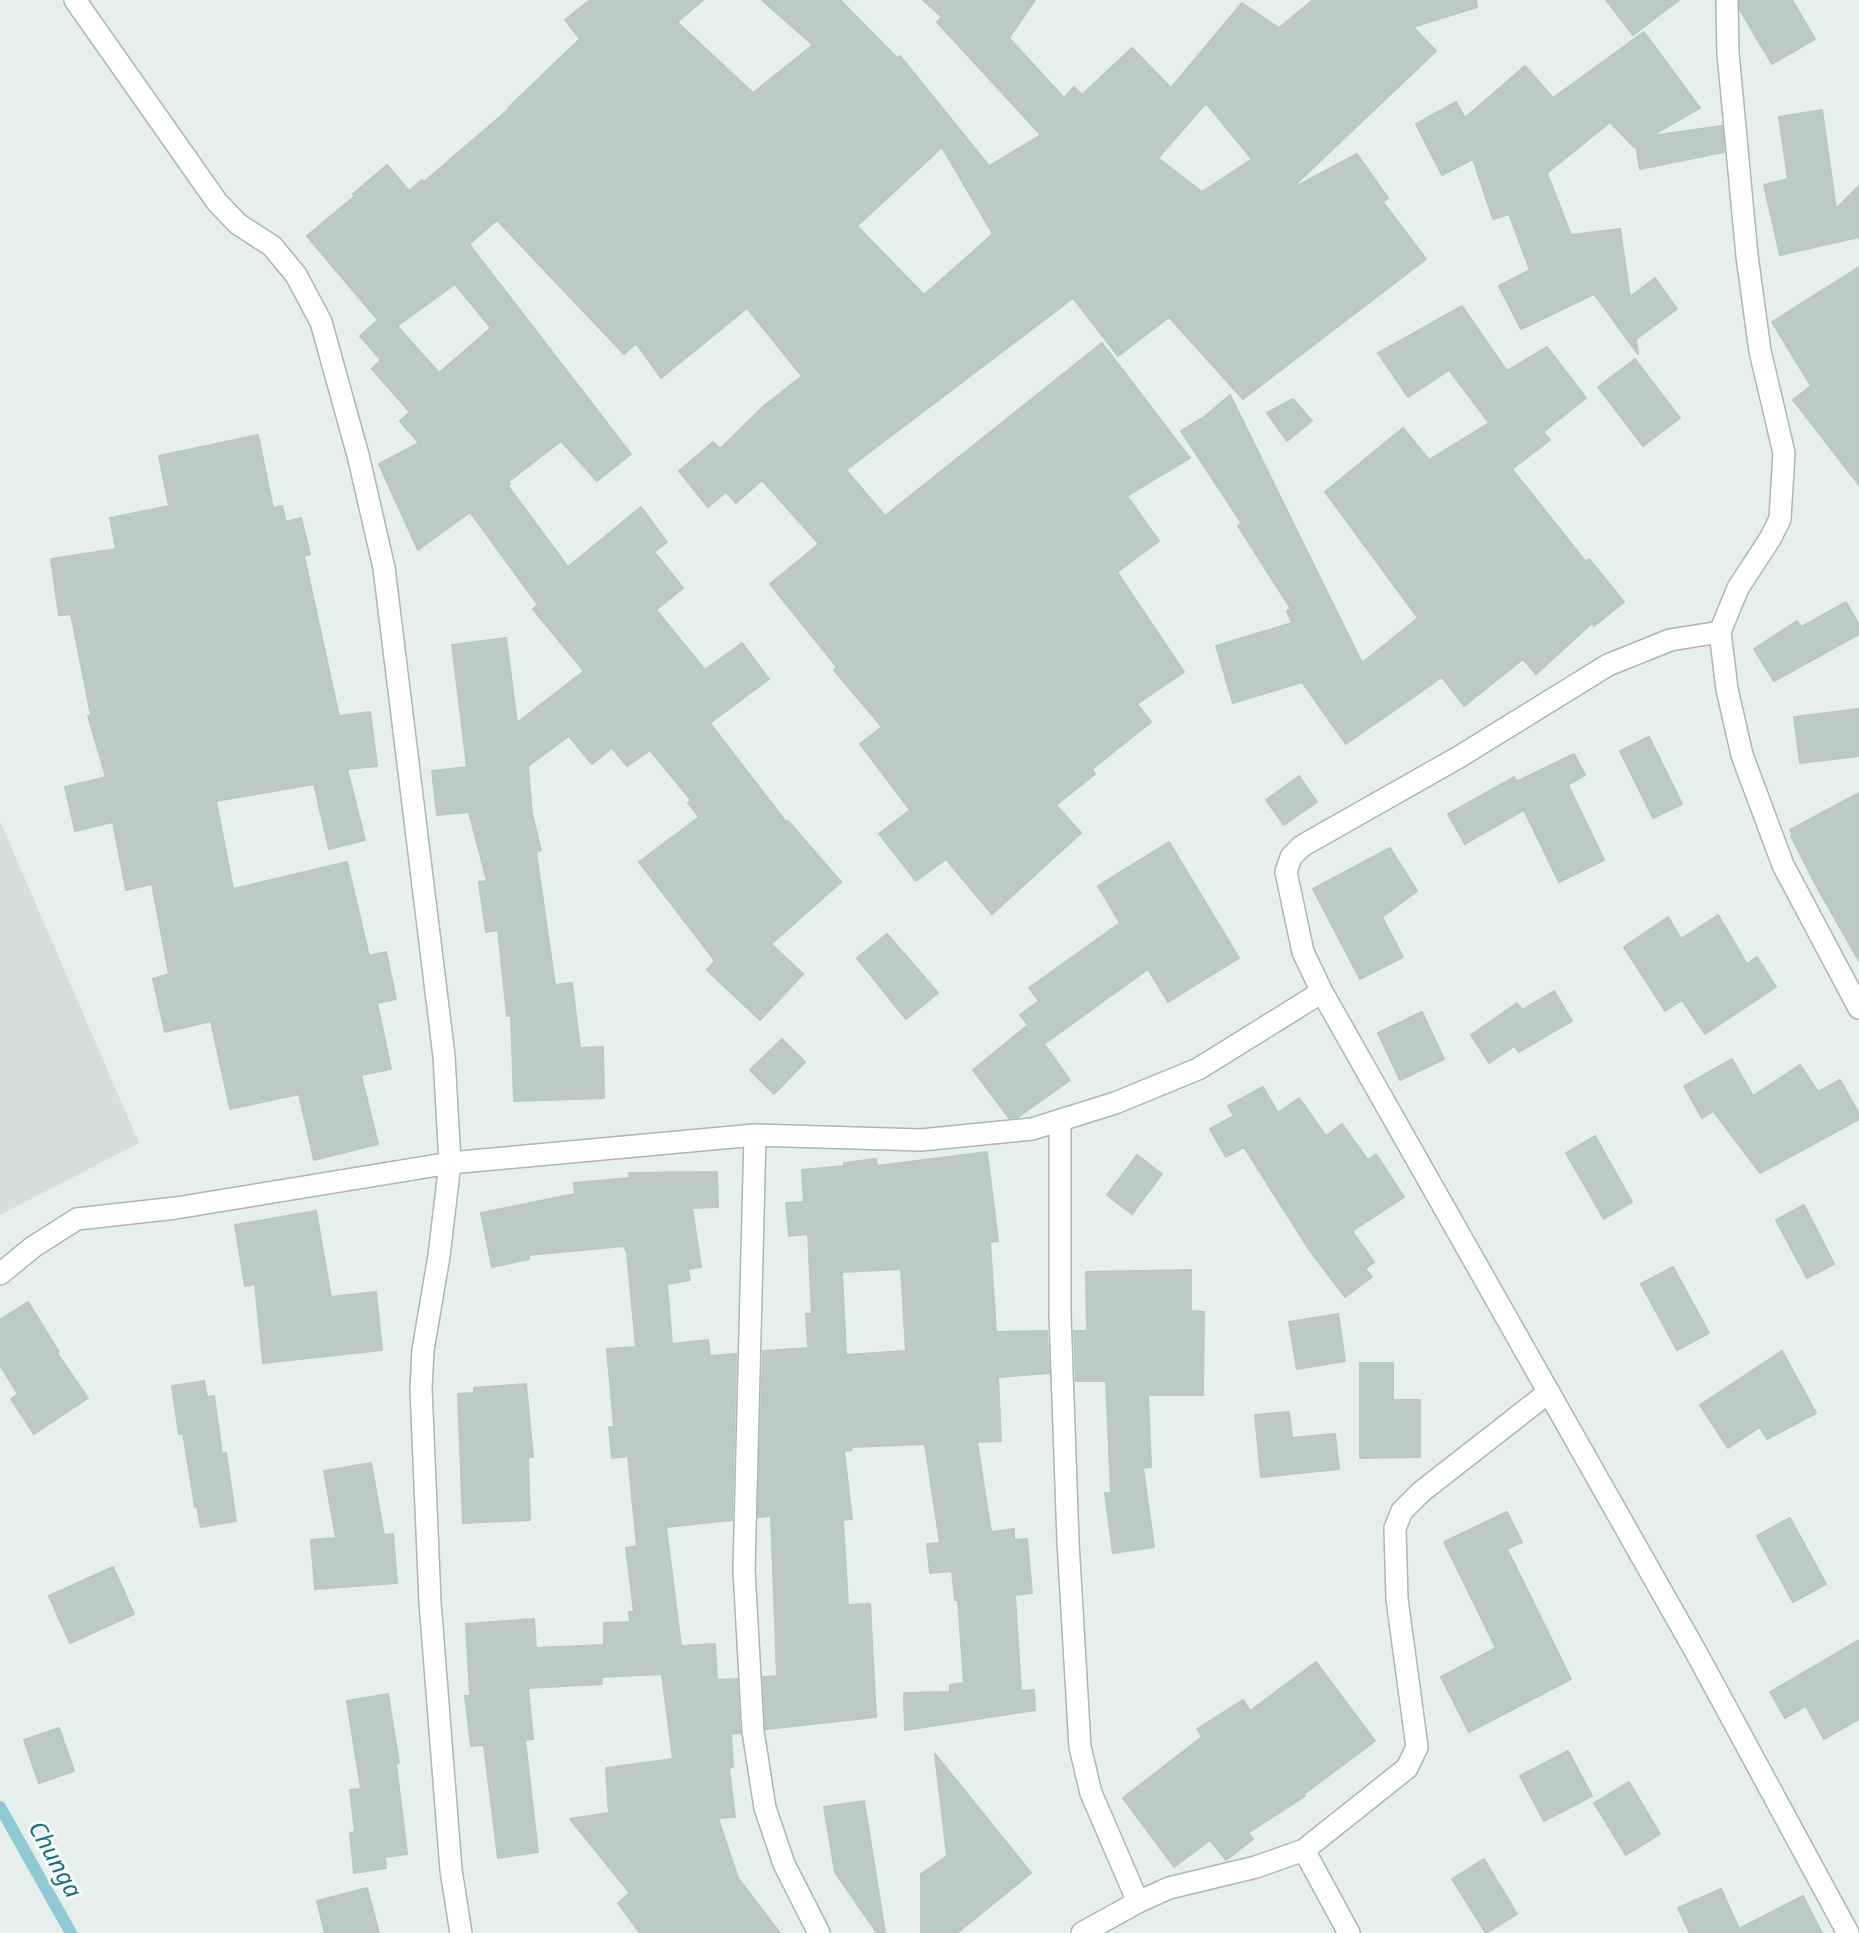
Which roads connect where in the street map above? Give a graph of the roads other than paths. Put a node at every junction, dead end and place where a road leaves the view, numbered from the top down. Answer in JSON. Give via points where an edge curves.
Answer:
{"nodes":[{"id":1,"x":75,"y":0,"type":"edge"},
{"id":2,"x":1727,"y":0,"type":"edge"},
{"id":3,"x":1720,"y":632,"type":"junction"},
{"id":4,"x":1322,"y":992,"type":"junction"},
{"id":5,"x":1859,"y":1008,"type":"edge"},
{"id":6,"x":1060,"y":1120,"type":"junction"},
{"id":7,"x":755,"y":1135,"type":"junction"},
{"id":8,"x":450,"y":1163,"type":"junction"},
{"id":9,"x":0,"y":1274,"type":"edge"},
{"id":10,"x":1549,"y":1392,"type":"junction"},
{"id":11,"x":1304,"y":1850,"type":"junction"},
{"id":12,"x":1138,"y":1902,"type":"junction"},
{"id":13,"x":461,"y":1933,"type":"edge"},
{"id":14,"x":819,"y":1933,"type":"edge"},
{"id":15,"x":1082,"y":1933,"type":"edge"},
{"id":16,"x":1349,"y":1933,"type":"edge"},
{"id":17,"x":1848,"y":1933,"type":"edge"}],
"edges":[{"from":1,"to":8,"type":"street","via":[[217,202],[238,224],[272,246],[296,275],[321,322],[384,568],[444,1056]]},
{"from":2,"to":3,"type":"street","via":[[1747,256],[1760,351],[1784,453],[1780,519],[1738,588]]},
{"from":3,"to":4,"type":"street","via":[[1670,640],[1608,665],[1302,846],[1291,857],[1286,872],[1303,951]]},
{"from":3,"to":5,"type":"street","via":[[1742,755],[1783,865]]},
{"from":4,"to":6,"type":"street","via":[[1198,1069]]},
{"from":4,"to":10,"type":"street"},
{"from":6,"to":7,"type":"street","via":[[1032,1129],[921,1140]]},
{"from":6,"to":12,"type":"street","via":[[1060,1314],[1080,1747],[1091,1793]]},
{"from":7,"to":8,"type":"street"},
{"from":7,"to":14,"type":"street","via":[[744,1570],[753,1731],[765,1808],[784,1864]]},
{"from":8,"to":9,"type":"street","via":[[176,1208],[77,1219]]},
{"from":8,"to":13,"type":"street","via":[[421,1388],[430,1602],[451,1870]]},
{"from":10,"to":11,"type":"street","via":[[1402,1511],[1395,1528],[1397,1599],[1417,1747],[1407,1768]]},
{"from":10,"to":17,"type":"street"},
{"from":11,"to":12,"type":"street","via":[[1169,1888]]},
{"from":11,"to":16,"type":"street"},
{"from":12,"to":15,"type":"street"}]}
